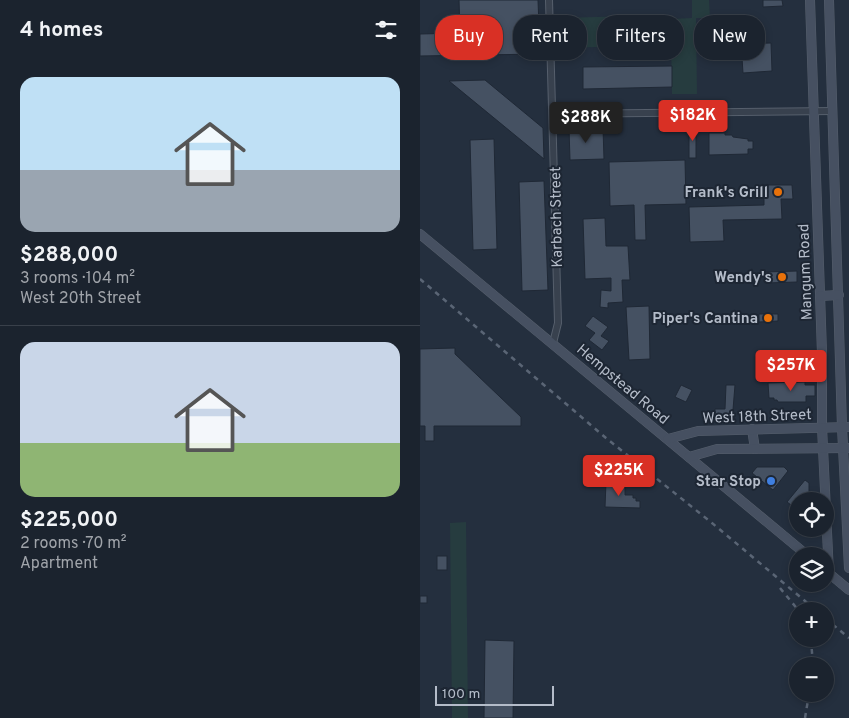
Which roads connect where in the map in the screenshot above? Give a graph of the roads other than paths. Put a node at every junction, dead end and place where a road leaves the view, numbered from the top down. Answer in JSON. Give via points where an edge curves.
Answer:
{"nodes":[{"id":1,"x":549,"y":0,"type":"edge"},
{"id":2,"x":810,"y":0,"type":"edge"},
{"id":3,"x":830,"y":0,"type":"edge"},
{"id":4,"x":833,"y":110,"type":"junction"},
{"id":5,"x":814,"y":111,"type":"junction"},
{"id":6,"x":553,"y":114,"type":"junction"},
{"id":7,"x":420,"y":234,"type":"edge"},
{"id":8,"x":839,"y":295,"type":"junction"},
{"id":9,"x":820,"y":296,"type":"junction"},
{"id":10,"x":553,"y":343,"type":"junction"},
{"id":11,"x":822,"y":427,"type":"junction"},
{"id":12,"x":846,"y":427,"type":"edge"},
{"id":13,"x":752,"y":429,"type":"junction"},
{"id":14,"x":668,"y":439,"type":"junction"},
{"id":15,"x":823,"y":448,"type":"junction"},
{"id":16,"x":847,"y":448,"type":"edge"},
{"id":17,"x":755,"y":449,"type":"junction"},
{"id":18,"x":689,"y":457,"type":"junction"},
{"id":19,"x":797,"y":547,"type":"edge"},
{"id":20,"x":826,"y":547,"type":"edge"},
{"id":21,"x":849,"y":568,"type":"edge"},
{"id":22,"x":834,"y":578,"type":"edge"},
{"id":23,"x":849,"y":590,"type":"edge"}],
"edges":[{"from":1,"to":6,"type":"street","name":"Karbach Street"},
{"from":2,"to":5,"type":"main road","name":"Mangum Road"},
{"from":3,"to":4,"type":"main road"},
{"from":4,"to":5,"type":"street"},
{"from":4,"to":8,"type":"main road"},
{"from":5,"to":6,"type":"street"},
{"from":5,"to":9,"type":"main road","name":"Mangum Road"},
{"from":6,"to":10,"type":"street","name":"Karbach Street","via":[[558,323]]},
{"from":7,"to":10,"type":"main road","name":"Hempstead Road"},
{"from":8,"to":9,"type":"main road"},
{"from":8,"to":12,"type":"main road"},
{"from":9,"to":11,"type":"main road","name":"Mangum Road"},
{"from":10,"to":14,"type":"main road","name":"Hempstead Road"},
{"from":11,"to":12,"type":"main road","name":"West 18th Street"},
{"from":11,"to":13,"type":"main road","name":"West 18th Street"},
{"from":11,"to":15,"type":"main road","name":"Mangum Road"},
{"from":12,"to":16,"type":"main road"},
{"from":13,"to":14,"type":"main road","name":"West 18th Street","via":[[698,431]]},
{"from":13,"to":17,"type":"main road"},
{"from":14,"to":18,"type":"main road","name":"Hempstead Road"},
{"from":15,"to":16,"type":"main road"},
{"from":15,"to":17,"type":"main road"},
{"from":15,"to":20,"type":"main road","name":"Mangum Road"},
{"from":16,"to":21,"type":"main road"},
{"from":17,"to":18,"type":"main road","via":[[717,450]]},
{"from":18,"to":19,"type":"main road","name":"Hempstead Road"},
{"from":22,"to":23,"type":"main road"}]}
